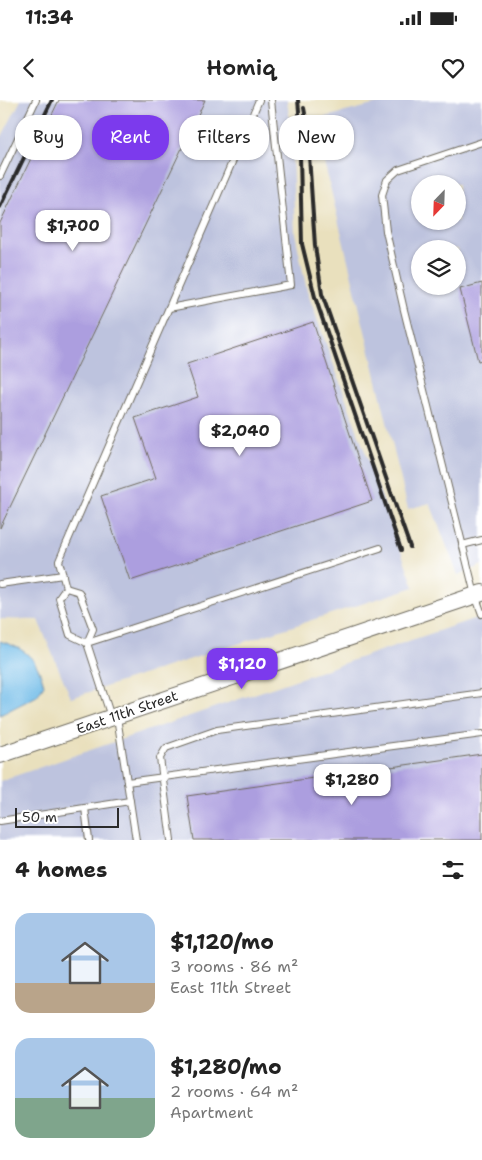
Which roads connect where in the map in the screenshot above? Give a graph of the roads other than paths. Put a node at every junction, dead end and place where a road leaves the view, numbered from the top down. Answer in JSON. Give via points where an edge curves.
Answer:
{"nodes":[{"id":1,"x":36,"y":100,"type":"edge"},
{"id":2,"x":259,"y":100,"type":"edge"},
{"id":3,"x":271,"y":100,"type":"edge"},
{"id":4,"x":482,"y":142,"type":"edge"},
{"id":5,"x":0,"y":176,"type":"edge"},
{"id":6,"x":169,"y":308,"type":"junction"},
{"id":7,"x":482,"y":540,"type":"edge"},
{"id":8,"x":462,"y":544,"type":"junction"},
{"id":9,"x":380,"y":548,"type":"dead end"},
{"id":10,"x":63,"y":575,"type":"junction"},
{"id":11,"x":0,"y":584,"type":"edge"},
{"id":12,"x":66,"y":588,"type":"junction"},
{"id":13,"x":478,"y":594,"type":"edge"},
{"id":14,"x":482,"y":614,"type":"edge"},
{"id":15,"x":87,"y":643,"type":"junction"},
{"id":16,"x":482,"y":693,"type":"edge"},
{"id":17,"x":114,"y":717,"type":"junction"},
{"id":18,"x":482,"y":734,"type":"edge"},
{"id":19,"x":0,"y":755,"type":"edge"},
{"id":20,"x":162,"y":777,"type":"junction"},
{"id":21,"x":127,"y":782,"type":"junction"},
{"id":22,"x":130,"y":801,"type":"junction"},
{"id":23,"x":86,"y":808,"type":"junction"},
{"id":24,"x":0,"y":821,"type":"edge"},
{"id":25,"x":89,"y":840,"type":"edge"},
{"id":26,"x":136,"y":840,"type":"edge"},
{"id":27,"x":171,"y":840,"type":"edge"}],
"edges":[{"from":1,"to":5,"type":"lane"},
{"from":2,"to":6,"type":"lane"},
{"from":3,"to":6,"type":"lane","via":[[291,285]]},
{"from":4,"to":8,"type":"lane","via":[[398,170],[387,180],[382,195],[386,231],[404,310]]},
{"from":6,"to":10,"type":"lane","via":[[59,561]]},
{"from":7,"to":8,"type":"lane"},
{"from":8,"to":13,"type":"lane"},
{"from":9,"to":15,"type":"lane"},
{"from":10,"to":11,"type":"lane"},
{"from":10,"to":12,"type":"lane"},
{"from":12,"to":15,"type":"lane","via":[[79,592],[93,629]]},
{"from":12,"to":15,"type":"lane","via":[[59,598],[70,635]]},
{"from":13,"to":14,"type":"lane"},
{"from":13,"to":17,"type":"street","name":"East 11th Street"},
{"from":15,"to":17,"type":"lane"},
{"from":16,"to":20,"type":"lane","via":[[217,730],[166,748],[160,758]]},
{"from":17,"to":19,"type":"street","name":"East 11th Street"},
{"from":17,"to":21,"type":"lane"},
{"from":18,"to":20,"type":"lane"},
{"from":20,"to":21,"type":"lane"},
{"from":20,"to":27,"type":"lane"},
{"from":21,"to":22,"type":"lane"},
{"from":22,"to":23,"type":"lane"},
{"from":22,"to":26,"type":"lane"},
{"from":23,"to":24,"type":"lane"},
{"from":23,"to":25,"type":"lane"}]}
